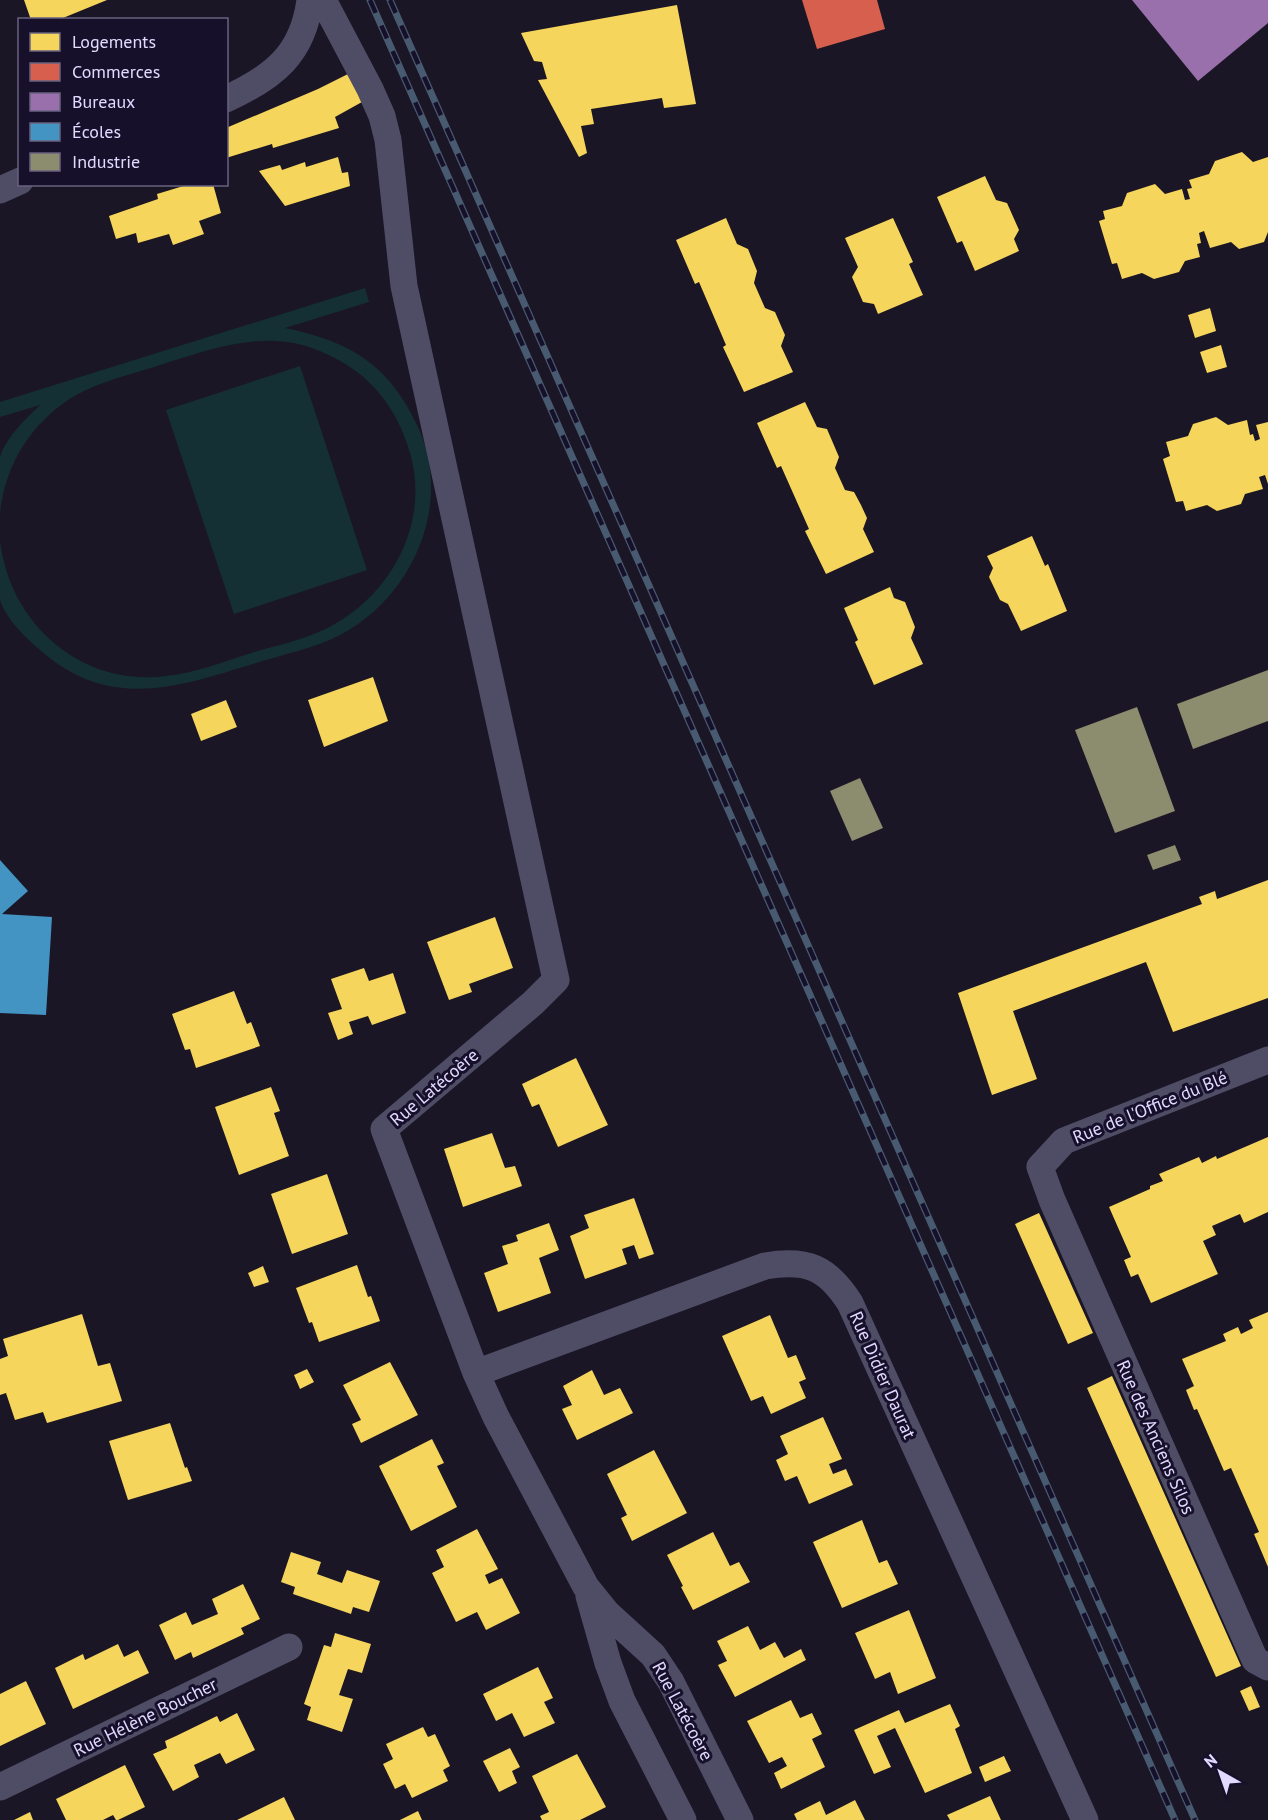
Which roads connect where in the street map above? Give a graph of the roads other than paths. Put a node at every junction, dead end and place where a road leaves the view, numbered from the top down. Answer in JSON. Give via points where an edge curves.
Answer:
{"nodes":[{"id":1,"x":310,"y":0,"type":"edge"},
{"id":2,"x":323,"y":0,"type":"edge"},
{"id":3,"x":228,"y":98,"type":"edge"},
{"id":4,"x":18,"y":182,"type":"edge"},
{"id":5,"x":0,"y":190,"type":"edge"},
{"id":6,"x":1268,"y":1060,"type":"edge"},
{"id":7,"x":1052,"y":1200,"type":"joint"},
{"id":8,"x":476,"y":1373,"type":"junction"},
{"id":9,"x":586,"y":1587,"type":"junction"},
{"id":10,"x":289,"y":1647,"type":"dead end"},
{"id":11,"x":1268,"y":1667,"type":"edge"},
{"id":12,"x":0,"y":1787,"type":"edge"},
{"id":13,"x":683,"y":1820,"type":"edge"},
{"id":14,"x":740,"y":1820,"type":"edge"},
{"id":15,"x":1085,"y":1820,"type":"edge"}],
"edges":[{"from":1,"to":3,"type":"street","via":[[299,42],[285,60],[265,77]]},
{"from":2,"to":8,"type":"street","name":"Rue Latécoère","via":[[370,89],[388,140],[404,286],[556,980],[384,1129]]},
{"from":4,"to":5,"type":"street"},
{"from":6,"to":7,"type":"street","name":"Rue de l'Office du Blé","via":[[1064,1141],[1040,1167]]},
{"from":7,"to":11,"type":"street","name":"Rue des Anciens Silos","via":[[1255,1660]]},
{"from":8,"to":9,"type":"street","name":"Rue Latécoère"},
{"from":8,"to":15,"type":"street","name":"Rue Didier Daurat","via":[[765,1266],[803,1263],[820,1270],[850,1303]]},
{"from":9,"to":13,"type":"street","name":"Rue Latécoère","via":[[622,1701]]},
{"from":9,"to":14,"type":"street","name":"Rue Latécoère","via":[[607,1613],[653,1655],[671,1682]]},
{"from":10,"to":12,"type":"street","name":"Rue Hélène Boucher"}]}
